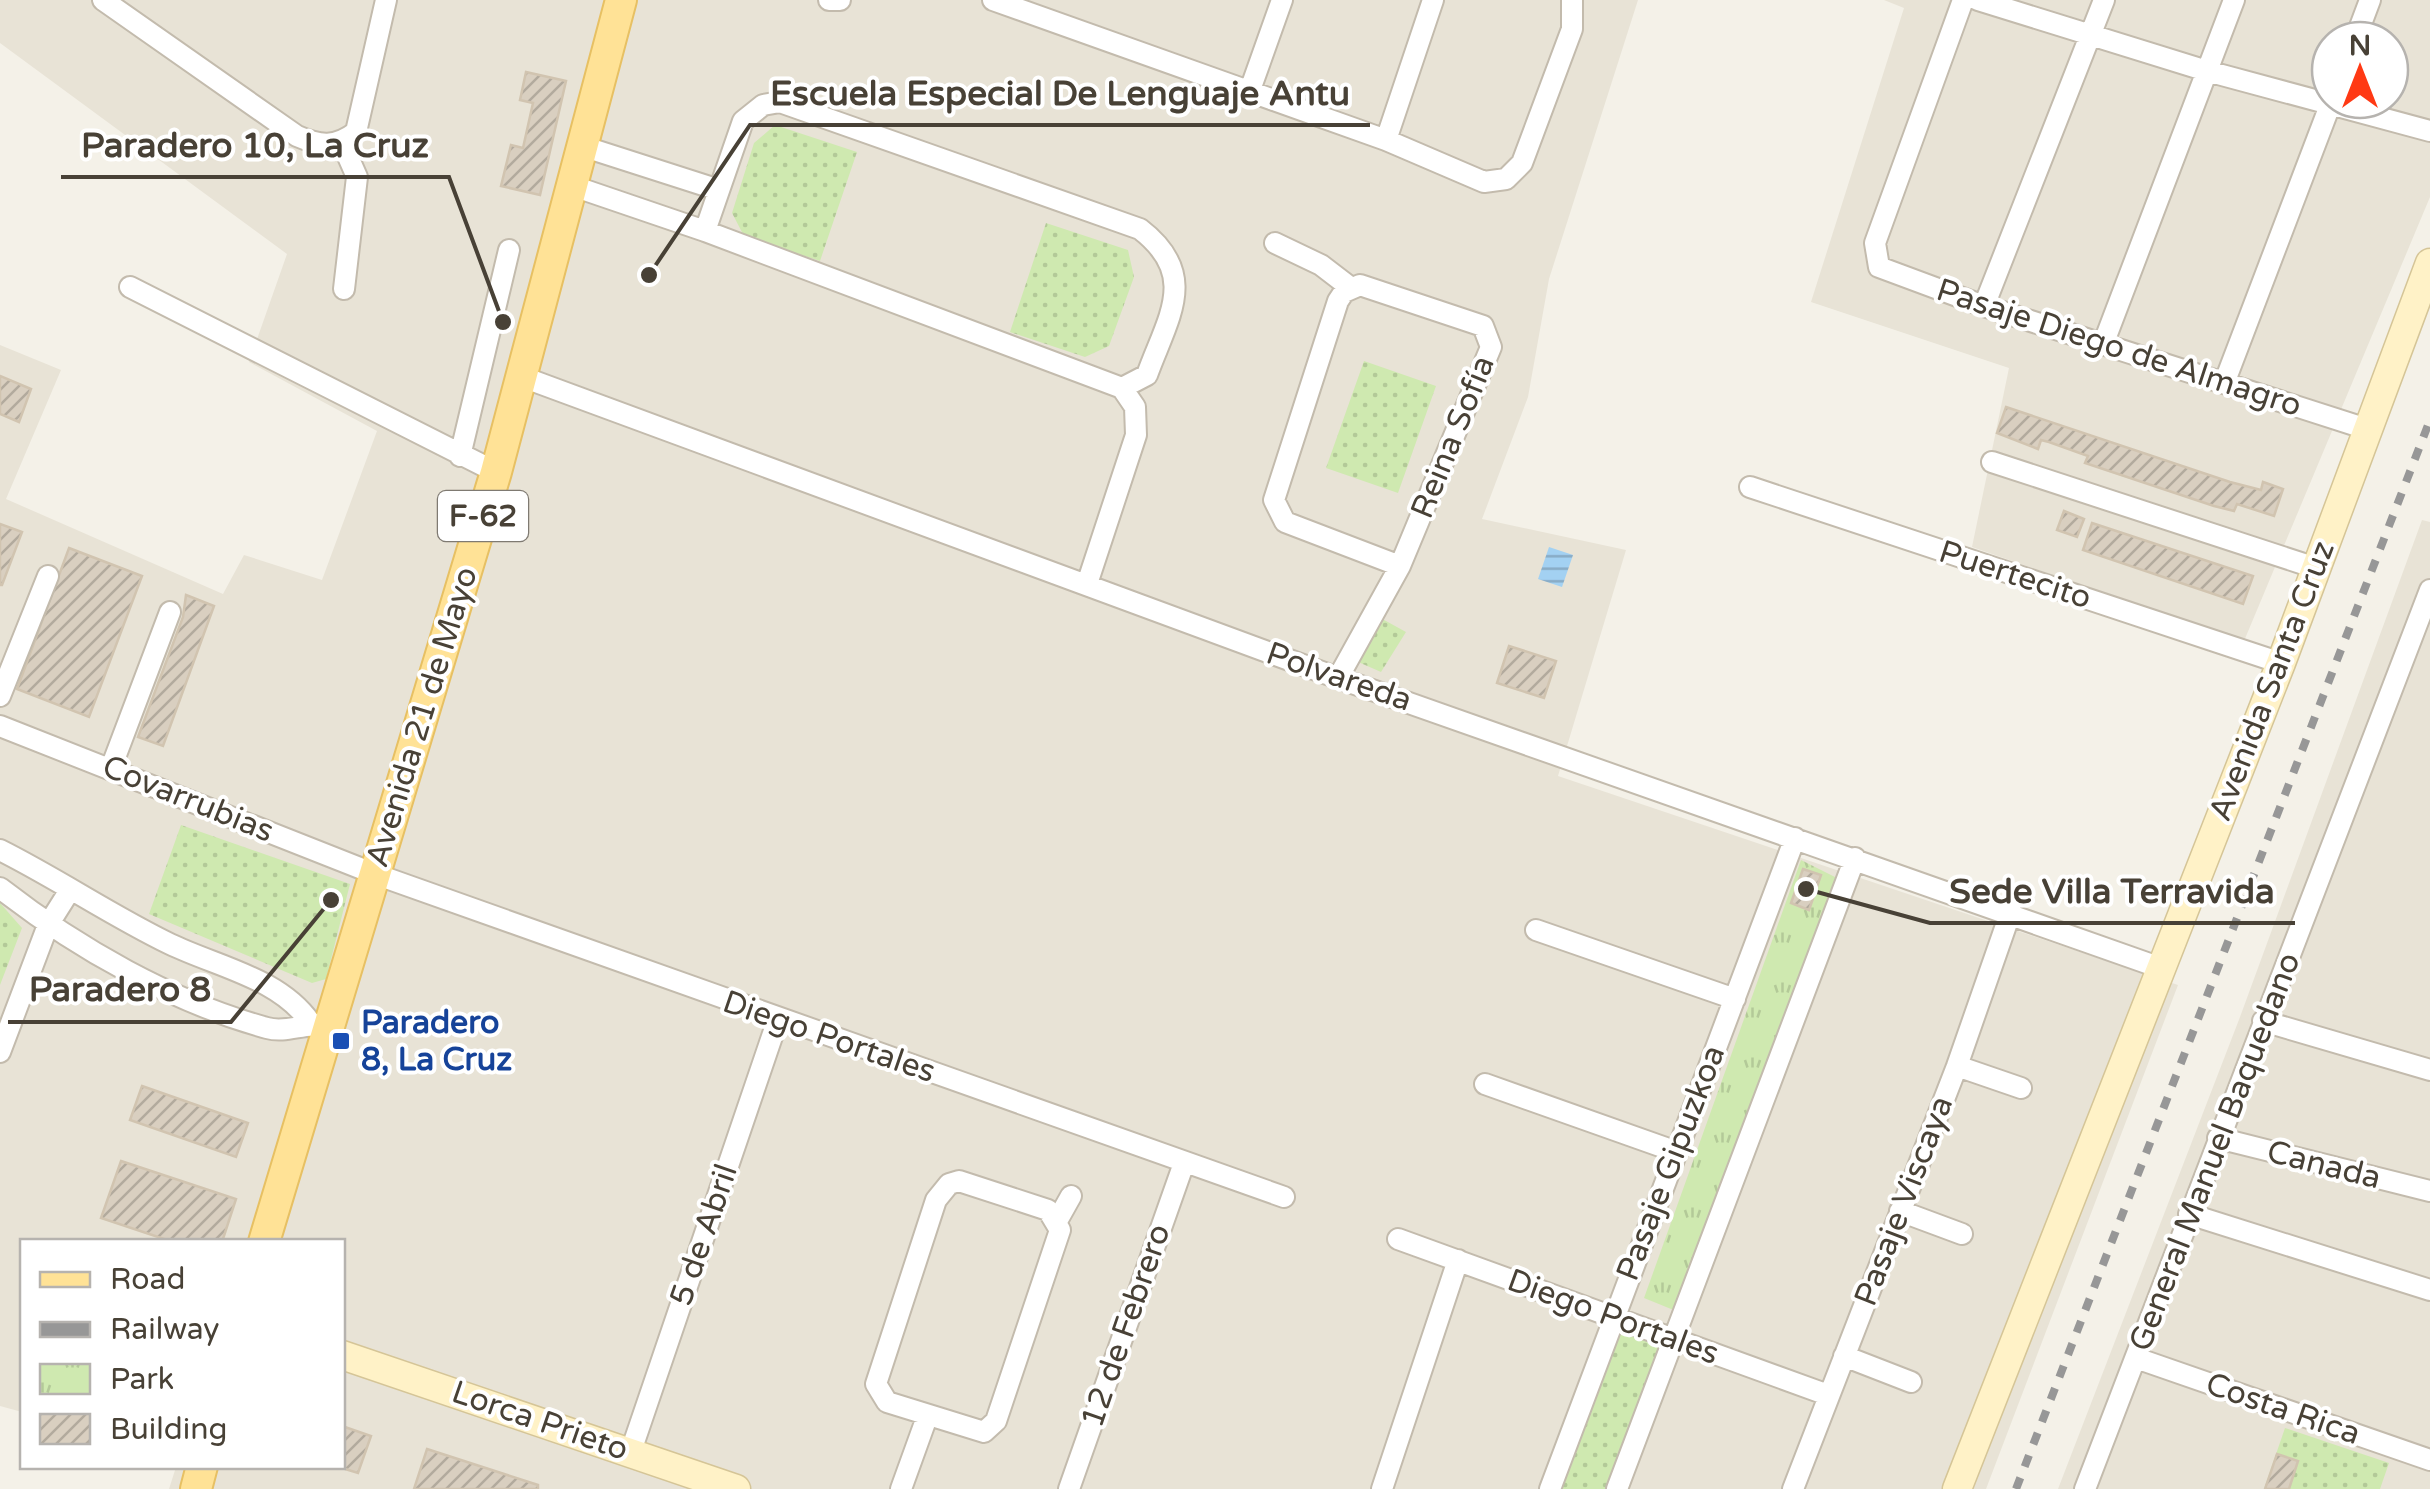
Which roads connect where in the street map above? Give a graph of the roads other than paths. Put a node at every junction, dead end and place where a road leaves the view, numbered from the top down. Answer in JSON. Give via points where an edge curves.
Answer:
{"nodes":[{"id":1,"x":102,"y":0,"type":"edge"},
{"id":2,"x":386,"y":0,"type":"edge"},
{"id":3,"x":621,"y":0,"type":"edge"},
{"id":4,"x":829,"y":0,"type":"edge"},
{"id":5,"x":840,"y":0,"type":"edge"},
{"id":6,"x":992,"y":0,"type":"edge"},
{"id":7,"x":1060,"y":0,"type":"edge"},
{"id":8,"x":1282,"y":0,"type":"edge"},
{"id":9,"x":1433,"y":0,"type":"edge"},
{"id":10,"x":1572,"y":0,"type":"edge"},
{"id":11,"x":1962,"y":0,"type":"edge"},
{"id":12,"x":1978,"y":0,"type":"edge"},
{"id":13,"x":2104,"y":0,"type":"edge"},
{"id":14,"x":2234,"y":0,"type":"edge"},
{"id":15,"x":1052,"y":22,"type":"junction"},
{"id":16,"x":2091,"y":35,"type":"junction"},
{"id":17,"x":2207,"y":71,"type":"junction"},
{"id":18,"x":1250,"y":90,"type":"junction"},
{"id":19,"x":2310,"y":96,"type":"edge"},
{"id":20,"x":2324,"y":120,"type":"edge"},
{"id":21,"x":2392,"y":120,"type":"edge"},
{"id":22,"x":2430,"y":132,"type":"edge"},
{"id":23,"x":1386,"y":140,"type":"junction"},
{"id":24,"x":342,"y":143,"type":"junction"},
{"id":25,"x":584,"y":147,"type":"junction"},
{"id":26,"x":573,"y":186,"type":"junction"},
{"id":27,"x":719,"y":190,"type":"junction"},
{"id":28,"x":705,"y":231,"type":"junction"},
{"id":29,"x":1275,"y":243,"type":"dead end"},
{"id":30,"x":510,"y":250,"type":"dead end"},
{"id":31,"x":2430,"y":263,"type":"edge"},
{"id":32,"x":130,"y":287,"type":"dead end"},
{"id":33,"x":344,"y":288,"type":"dead end"},
{"id":34,"x":1351,"y":288,"type":"junction"},
{"id":35,"x":1984,"y":306,"type":"junction"},
{"id":36,"x":2104,"y":342,"type":"junction"},
{"id":37,"x":520,"y":376,"type":"junction"},
{"id":38,"x":2226,"y":381,"type":"junction"},
{"id":39,"x":1122,"y":388,"type":"junction"},
{"id":40,"x":2367,"y":429,"type":"junction"},
{"id":41,"x":460,"y":456,"type":"junction"},
{"id":42,"x":1992,"y":462,"type":"dead end"},
{"id":43,"x":496,"y":472,"type":"junction"},
{"id":44,"x":1750,"y":487,"type":"dead end"},
{"id":45,"x":1400,"y":566,"type":"junction"},
{"id":46,"x":2316,"y":568,"type":"junction"},
{"id":47,"x":48,"y":576,"type":"dead end"},
{"id":48,"x":1088,"y":584,"type":"junction"},
{"id":49,"x":2430,"y":590,"type":"edge"},
{"id":50,"x":170,"y":612,"type":"dead end"},
{"id":51,"x":2281,"y":663,"type":"junction"},
{"id":52,"x":1338,"y":678,"type":"junction"},
{"id":53,"x":0,"y":696,"type":"edge"},
{"id":54,"x":0,"y":726,"type":"edge"},
{"id":55,"x":111,"y":768,"type":"junction"},
{"id":56,"x":1795,"y":838,"type":"junction"},
{"id":57,"x":0,"y":850,"type":"edge"},
{"id":58,"x":1855,"y":858,"type":"junction"},
{"id":59,"x":375,"y":874,"type":"junction"},
{"id":60,"x":0,"y":888,"type":"edge"},
{"id":61,"x":70,"y":890,"type":"junction"},
{"id":62,"x":2011,"y":911,"type":"junction"},
{"id":63,"x":48,"y":925,"type":"junction"},
{"id":64,"x":1536,"y":930,"type":"dead end"},
{"id":65,"x":2161,"y":968,"type":"junction"},
{"id":66,"x":1734,"y":999,"type":"junction"},
{"id":67,"x":778,"y":1019,"type":"junction"},
{"id":68,"x":2263,"y":1021,"type":"junction"},
{"id":69,"x":319,"y":1025,"type":"junction"},
{"id":70,"x":0,"y":1052,"type":"edge"},
{"id":71,"x":1957,"y":1066,"type":"junction"},
{"id":72,"x":2430,"y":1070,"type":"edge"},
{"id":73,"x":1484,"y":1084,"type":"dead end"},
{"id":74,"x":2021,"y":1088,"type":"dead end"},
{"id":75,"x":2218,"y":1138,"type":"junction"},
{"id":76,"x":1677,"y":1152,"type":"junction"},
{"id":77,"x":1184,"y":1164,"type":"junction"},
{"id":78,"x":2430,"y":1191,"type":"edge"},
{"id":79,"x":1071,"y":1196,"type":"dead end"},
{"id":80,"x":1284,"y":1197,"type":"dead end"},
{"id":81,"x":1900,"y":1211,"type":"junction"},
{"id":82,"x":2189,"y":1214,"type":"junction"},
{"id":83,"x":1058,"y":1220,"type":"junction"},
{"id":84,"x":1962,"y":1234,"type":"dead end"},
{"id":85,"x":265,"y":1239,"type":"edge"},
{"id":86,"x":1398,"y":1240,"type":"dead end"},
{"id":87,"x":1458,"y":1260,"type":"junction"},
{"id":88,"x":2430,"y":1290,"type":"edge"},
{"id":89,"x":1612,"y":1315,"type":"junction"},
{"id":90,"x":1675,"y":1339,"type":"junction"},
{"id":91,"x":345,"y":1355,"type":"edge"},
{"id":92,"x":1844,"y":1356,"type":"junction"},
{"id":93,"x":2136,"y":1358,"type":"junction"},
{"id":94,"x":1910,"y":1382,"type":"dead end"},
{"id":95,"x":1828,"y":1395,"type":"junction"},
{"id":96,"x":927,"y":1416,"type":"junction"},
{"id":97,"x":630,"y":1451,"type":"junction"},
{"id":98,"x":2430,"y":1460,"type":"edge"},
{"id":99,"x":736,"y":1489,"type":"edge"},
{"id":100,"x":901,"y":1489,"type":"edge"},
{"id":101,"x":1069,"y":1489,"type":"edge"},
{"id":102,"x":1382,"y":1489,"type":"edge"},
{"id":103,"x":1550,"y":1489,"type":"edge"},
{"id":104,"x":1616,"y":1489,"type":"edge"},
{"id":105,"x":1793,"y":1489,"type":"edge"},
{"id":106,"x":1957,"y":1489,"type":"edge"},
{"id":107,"x":2085,"y":1489,"type":"edge"}],
"edges":[{"from":1,"to":24,"type":"street","via":[[297,136],[320,146]]},
{"from":2,"to":24,"type":"street","via":[[362,117]]},
{"from":3,"to":25,"type":"main road","name":"Avenida 21 de Mayo","number":"F-62"},
{"from":4,"to":5,"type":"street"},
{"from":6,"to":15,"type":"street"},
{"from":7,"to":15,"type":"street"},
{"from":8,"to":18,"type":"street"},
{"from":9,"to":23,"type":"street"},
{"from":10,"to":23,"type":"street","via":[[1572,29],[1522,163],[1506,179],[1484,182]]},
{"from":11,"to":35,"type":"street","name":"Pasaje Diego de Almagro","via":[[1875,243],[1876,261],[1886,272]]},
{"from":12,"to":16,"type":"street"},
{"from":13,"to":16,"type":"street"},
{"from":14,"to":17,"type":"street"},
{"from":15,"to":18,"type":"street"},
{"from":16,"to":17,"type":"street"},
{"from":16,"to":35,"type":"street"},
{"from":17,"to":19,"type":"street"},
{"from":17,"to":36,"type":"street"},
{"from":18,"to":23,"type":"street"},
{"from":20,"to":38,"type":"street"},
{"from":21,"to":22,"type":"street"},
{"from":24,"to":33,"type":"street","via":[[357,177]]},
{"from":25,"to":26,"type":"main road","name":"Avenida 21 de Mayo","number":"F-62"},
{"from":25,"to":27,"type":"street"},
{"from":26,"to":28,"type":"street"},
{"from":26,"to":37,"type":"main road","name":"Avenida 21 de Mayo","number":"F-62"},
{"from":27,"to":28,"type":"street"},
{"from":27,"to":39,"type":"street","via":[[742,121],[763,105],[794,103],[1140,230],[1169,257],[1177,291],[1147,376]]},
{"from":28,"to":39,"type":"street"},
{"from":29,"to":34,"type":"street","name":"Reina Sofía"},
{"from":30,"to":41,"type":"street"},
{"from":31,"to":40,"type":"main road","name":"Avenida Santa Cruz"},
{"from":32,"to":41,"type":"street"},
{"from":34,"to":45,"type":"street","via":[[1338,301],[1274,500],[1285,522]]},
{"from":34,"to":45,"type":"street","name":"Reina Sofía","via":[[1370,286],[1483,326],[1490,339],[1490,353]]},
{"from":35,"to":36,"type":"street","name":"Pasaje Diego de Almagro"},
{"from":36,"to":38,"type":"street","name":"Pasaje Diego de Almagro"},
{"from":37,"to":43,"type":"main road","name":"Avenida 21 de Mayo","number":"F-62"},
{"from":37,"to":48,"type":"street","name":"Polvareda"},
{"from":38,"to":40,"type":"street","name":"Pasaje Diego de Almagro"},
{"from":39,"to":48,"type":"street","via":[[1135,407],[1136,435]]},
{"from":40,"to":46,"type":"main road","name":"Avenida Santa Cruz"},
{"from":41,"to":43,"type":"street"},
{"from":42,"to":46,"type":"street"},
{"from":43,"to":59,"type":"main road","name":"Avenida 21 de Mayo","number":"F-62"},
{"from":44,"to":51,"type":"street","name":"Puertecito"},
{"from":45,"to":52,"type":"street","name":"Reina Sofía"},
{"from":46,"to":51,"type":"main road","name":"Avenida Santa Cruz"},
{"from":47,"to":53,"type":"street"},
{"from":48,"to":52,"type":"street","name":"Polvareda"},
{"from":49,"to":68,"type":"street","name":"General Manuel Baquedano"},
{"from":50,"to":55,"type":"street"},
{"from":51,"to":65,"type":"main road","name":"Avenida Santa Cruz"},
{"from":52,"to":56,"type":"street","name":"Polvareda"},
{"from":54,"to":55,"type":"street","name":"Covarrubias"},
{"from":55,"to":59,"type":"street","name":"Covarrubias"},
{"from":56,"to":58,"type":"street","name":"Polvareda"},
{"from":56,"to":66,"type":"street","name":"Pasaje Gipuzkoa"},
{"from":57,"to":61,"type":"street"},
{"from":58,"to":62,"type":"street","name":"Polvareda"},
{"from":58,"to":90,"type":"street","name":"Pasaje Gipuzkoa"},
{"from":59,"to":67,"type":"street","name":"Diego Portales"},
{"from":59,"to":69,"type":"main road","name":"Avenida 21 de Mayo","number":"F-62"},
{"from":60,"to":63,"type":"street"},
{"from":61,"to":63,"type":"street"},
{"from":61,"to":69,"type":"street","via":[[170,944],[281,992]]},
{"from":62,"to":65,"type":"street","name":"Polvareda"},
{"from":62,"to":71,"type":"street","name":"Pasaje Viscaya"},
{"from":63,"to":69,"type":"street","via":[[180,994],[271,1029]]},
{"from":63,"to":70,"type":"street"},
{"from":64,"to":66,"type":"street"},
{"from":65,"to":106,"type":"main road","name":"Avenida Santa Cruz"},
{"from":66,"to":76,"type":"street","name":"Pasaje Gipuzkoa"},
{"from":67,"to":77,"type":"street","name":"Diego Portales"},
{"from":67,"to":97,"type":"street","name":"5 de Abril"},
{"from":68,"to":72,"type":"street"},
{"from":68,"to":75,"type":"street","name":"General Manuel Baquedano"},
{"from":69,"to":85,"type":"main road","number":"F-62"},
{"from":71,"to":74,"type":"street"},
{"from":71,"to":81,"type":"street","name":"Pasaje Viscaya"},
{"from":73,"to":76,"type":"street"},
{"from":75,"to":78,"type":"street","name":"Canada"},
{"from":75,"to":82,"type":"street","name":"General Manuel Baquedano"},
{"from":76,"to":89,"type":"street","name":"Pasaje Gipuzkoa"},
{"from":77,"to":80,"type":"street","name":"Diego Portales"},
{"from":77,"to":101,"type":"street","name":"12 de Febrero"},
{"from":79,"to":83,"type":"street"},
{"from":81,"to":84,"type":"street"},
{"from":81,"to":92,"type":"street","name":"Pasaje Viscaya"},
{"from":82,"to":88,"type":"street"},
{"from":82,"to":93,"type":"street","name":"General Manuel Baquedano"},
{"from":83,"to":96,"type":"street","via":[[1059,1236],[992,1428],[975,1433]]},
{"from":83,"to":96,"type":"street","via":[[1036,1204],[968,1182],[949,1184],[940,1194],[876,1384],[887,1402]]},
{"from":86,"to":87,"type":"street","name":"Diego Portales"},
{"from":87,"to":89,"type":"street","name":"Diego Portales"},
{"from":87,"to":102,"type":"street"},
{"from":89,"to":90,"type":"street","name":"Diego Portales"},
{"from":89,"to":103,"type":"street","name":"Pasaje Gipuzkoa"},
{"from":90,"to":95,"type":"street","name":"Diego Portales"},
{"from":90,"to":104,"type":"street","name":"Pasaje Gipuzkoa"},
{"from":91,"to":97,"type":"main road","name":"Lorca Prieto"},
{"from":92,"to":94,"type":"street"},
{"from":92,"to":95,"type":"street","name":"Pasaje Viscaya"},
{"from":93,"to":98,"type":"street","name":"Costa Rica"},
{"from":93,"to":107,"type":"street","name":"General Manuel Baquedano"},
{"from":95,"to":105,"type":"street","name":"Pasaje Viscaya"},
{"from":96,"to":100,"type":"street"},
{"from":97,"to":99,"type":"main road","name":"Lorca Prieto"}]}
